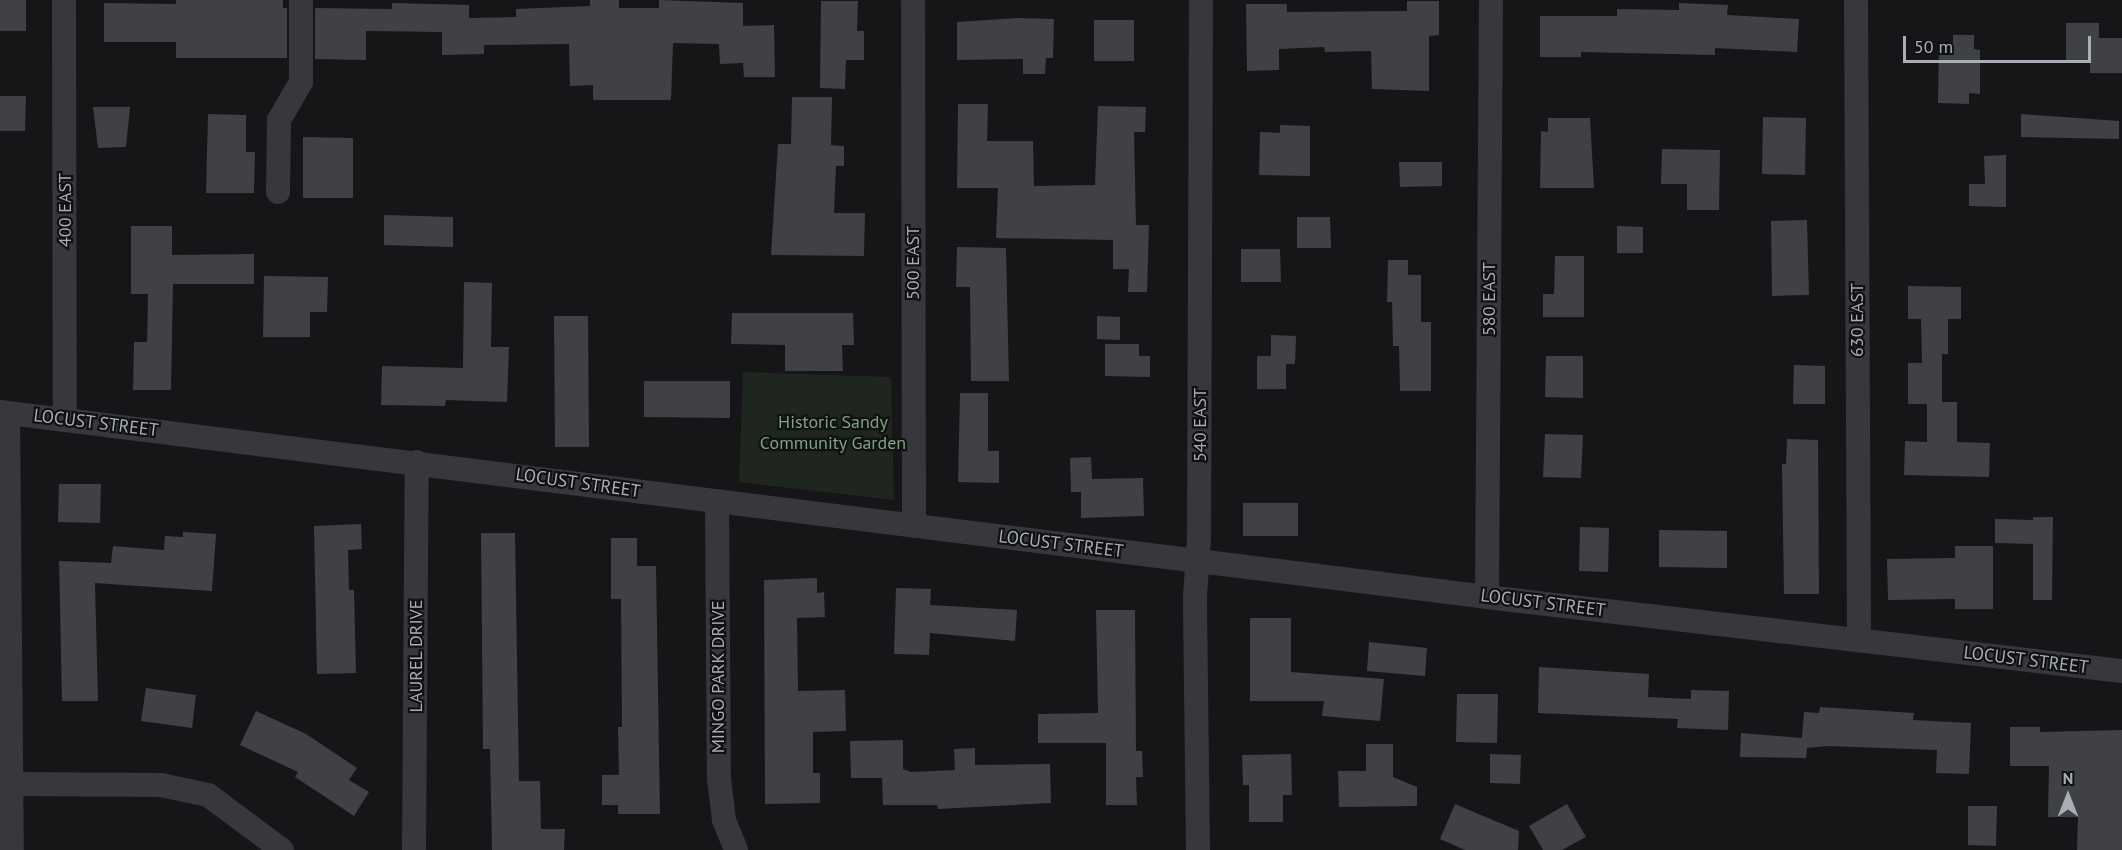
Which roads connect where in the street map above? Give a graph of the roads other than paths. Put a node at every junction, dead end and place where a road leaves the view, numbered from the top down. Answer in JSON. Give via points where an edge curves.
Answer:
{"nodes":[{"id":1,"x":64,"y":0,"type":"edge"},
{"id":2,"x":301,"y":0,"type":"edge"},
{"id":3,"x":913,"y":0,"type":"edge"},
{"id":4,"x":1201,"y":0,"type":"edge"},
{"id":5,"x":1491,"y":0,"type":"edge"},
{"id":6,"x":1856,"y":0,"type":"edge"},
{"id":7,"x":278,"y":192,"type":"dead end"},
{"id":8,"x":4,"y":412,"type":"edge"},
{"id":9,"x":65,"y":420,"type":"junction"},
{"id":10,"x":417,"y":462,"type":"junction"},
{"id":11,"x":717,"y":501,"type":"junction"},
{"id":12,"x":914,"y":526,"type":"junction"},
{"id":13,"x":1198,"y":561,"type":"junction"},
{"id":14,"x":1487,"y":597,"type":"junction"},
{"id":15,"x":1859,"y":640,"type":"junction"},
{"id":16,"x":2122,"y":671,"type":"edge"},
{"id":17,"x":10,"y":784,"type":"junction"},
{"id":18,"x":12,"y":850,"type":"edge"},
{"id":19,"x":282,"y":850,"type":"edge"},
{"id":20,"x":414,"y":850,"type":"edge"},
{"id":21,"x":736,"y":850,"type":"edge"},
{"id":22,"x":1198,"y":850,"type":"edge"}],
"edges":[{"from":1,"to":9,"type":"street","name":"400 EAST"},
{"from":2,"to":7,"type":"street","via":[[301,82],[279,120]]},
{"from":3,"to":12,"type":"street","name":"500 EAST"},
{"from":4,"to":13,"type":"street","name":"540 EAST"},
{"from":5,"to":14,"type":"street","name":"580 EAST"},
{"from":6,"to":15,"type":"street","name":"630 EAST"},
{"from":8,"to":9,"type":"street","name":"LOCUST STREET"},
{"from":8,"to":17,"type":"street"},
{"from":9,"to":10,"type":"street","name":"LOCUST STREET"},
{"from":10,"to":11,"type":"street","name":"LOCUST STREET"},
{"from":10,"to":20,"type":"street","name":"LAUREL DRIVE"},
{"from":11,"to":12,"type":"street","name":"LOCUST STREET"},
{"from":11,"to":21,"type":"street","name":"MINGO PARK DRIVE","via":[[719,779],[724,820]]},
{"from":12,"to":13,"type":"street","name":"LOCUST STREET"},
{"from":13,"to":14,"type":"street","name":"LOCUST STREET"},
{"from":13,"to":22,"type":"street","name":"540 EAST"},
{"from":14,"to":15,"type":"street","name":"LOCUST STREET"},
{"from":15,"to":16,"type":"street","name":"LOCUST STREET"},
{"from":17,"to":18,"type":"street"},
{"from":17,"to":19,"type":"street","via":[[160,784],[208,795]]}]}
